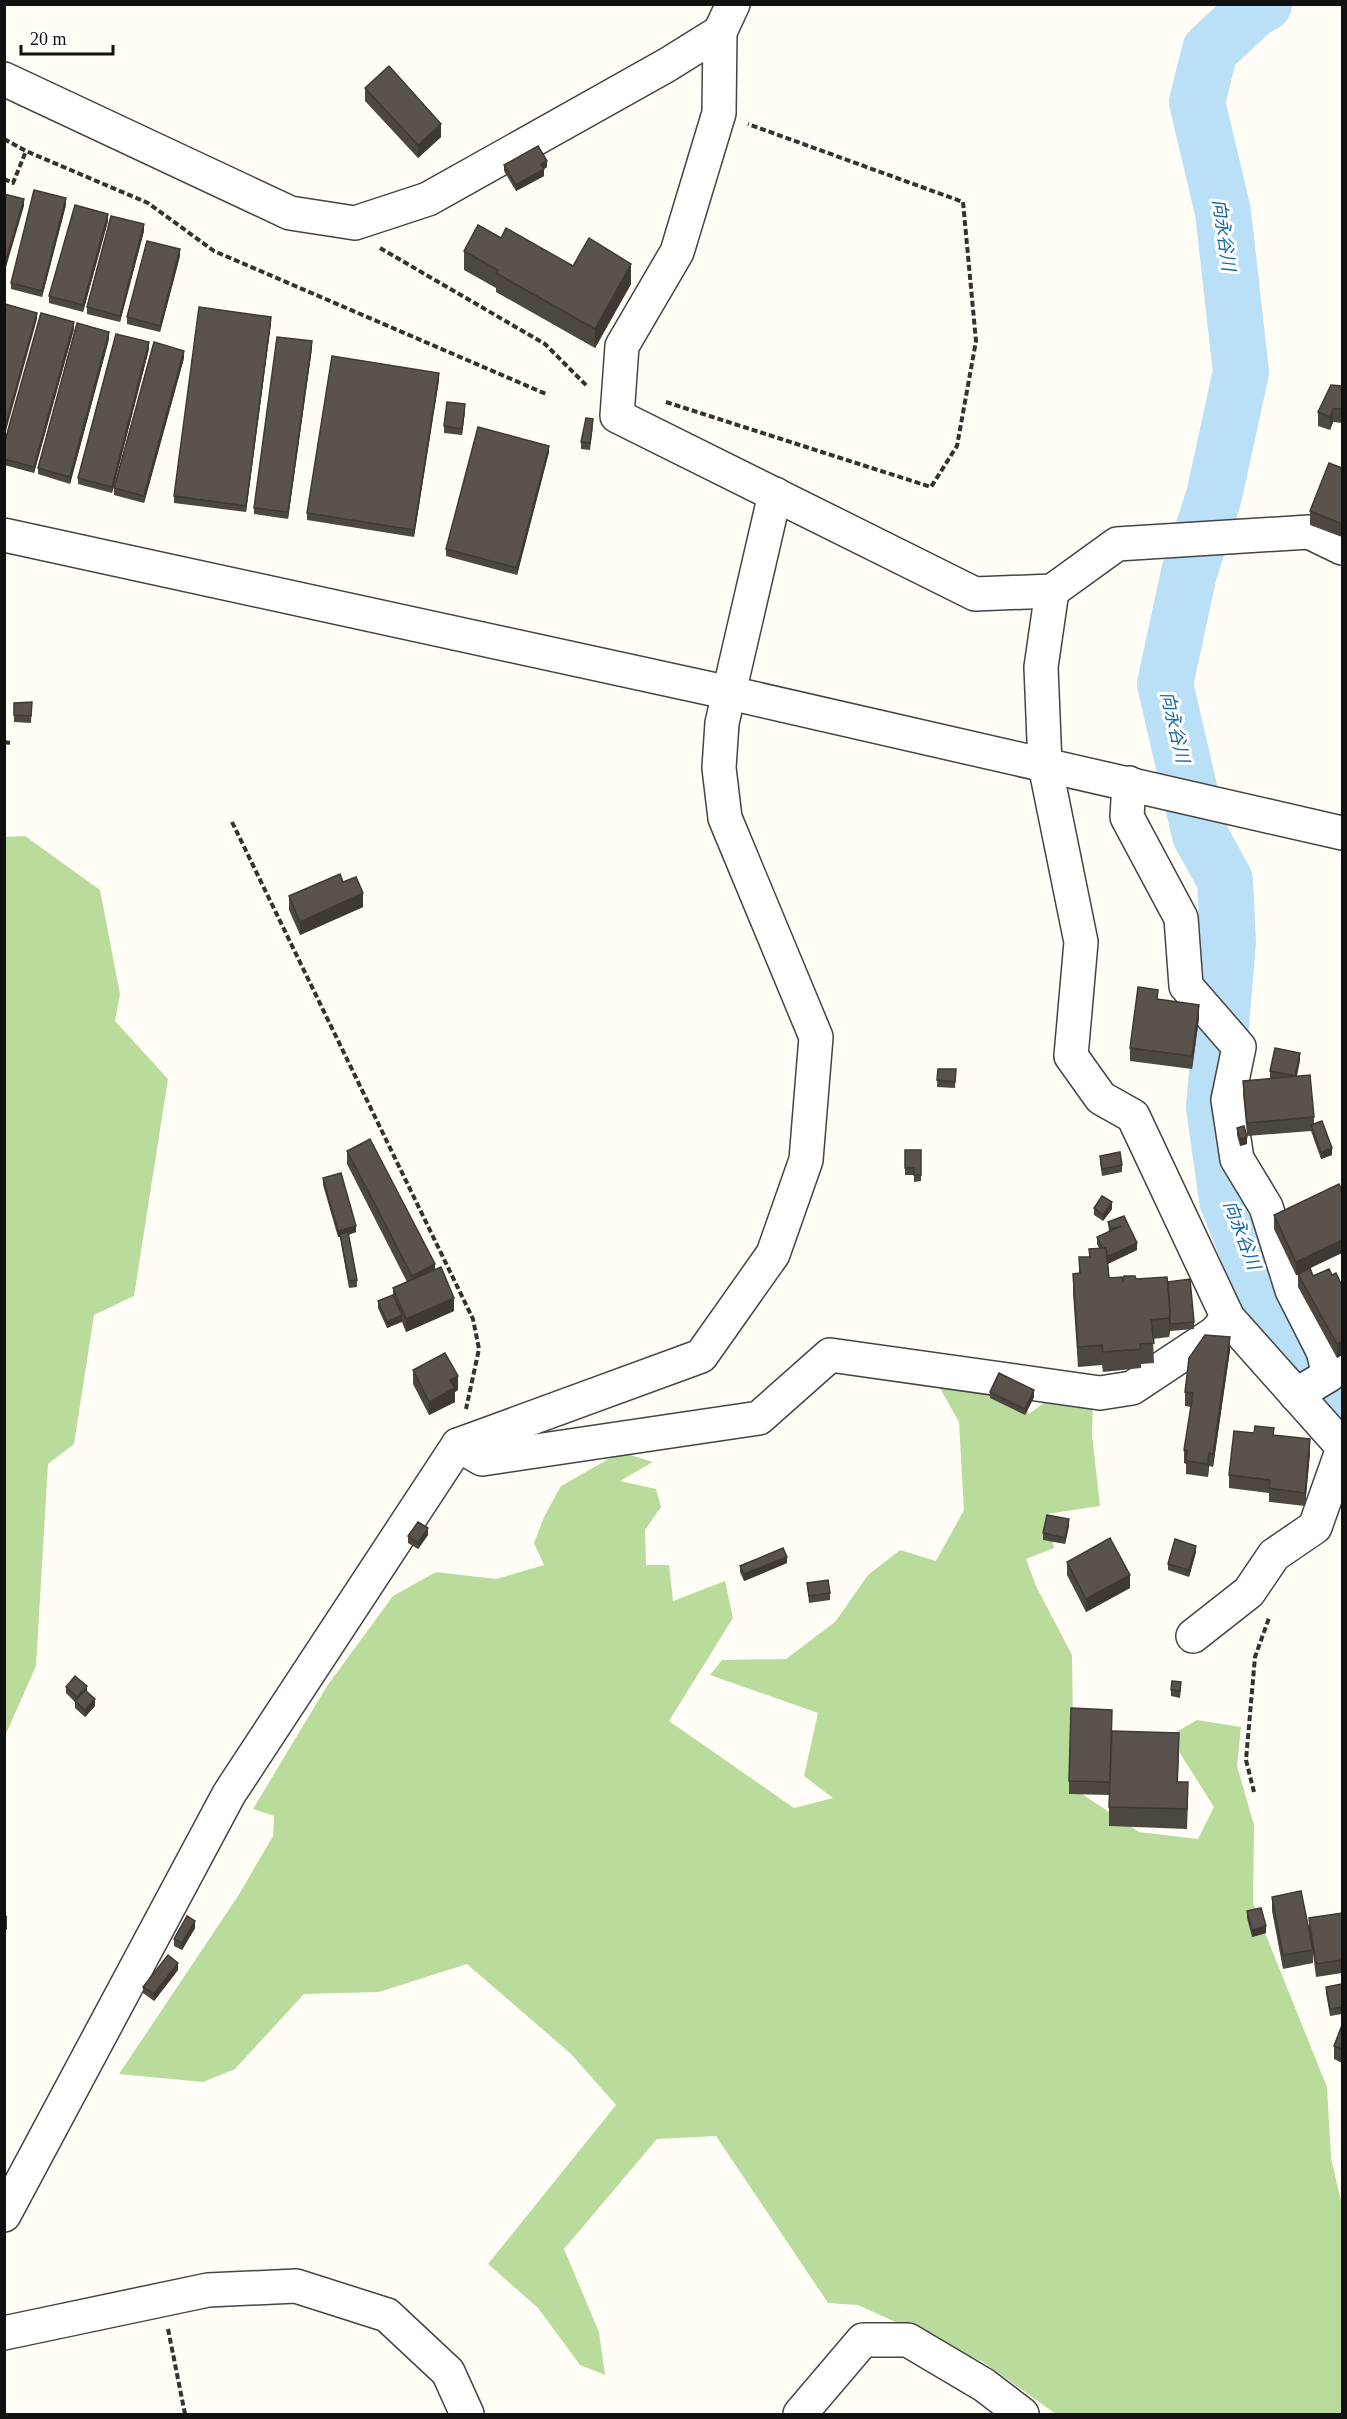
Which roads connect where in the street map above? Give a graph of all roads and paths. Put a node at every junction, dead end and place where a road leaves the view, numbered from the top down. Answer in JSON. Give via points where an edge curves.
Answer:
{"nodes":[{"id":1,"x":726,"y":18,"type":"edge"},
{"id":2,"x":4,"y":79,"type":"edge"},
{"id":3,"x":719,"y":113,"type":"junction"},
{"id":4,"x":4,"y":139,"type":"edge"},
{"id":5,"x":26,"y":151,"type":"junction"},
{"id":6,"x":4,"y":179,"type":"edge"},
{"id":7,"x":355,"y":223,"type":"junction"},
{"id":8,"x":546,"y":394,"type":"dead end"},
{"id":9,"x":618,"y":401,"type":"junction"},
{"id":10,"x":775,"y":494,"type":"junction"},
{"id":11,"x":4,"y":535,"type":"edge"},
{"id":12,"x":1342,"y":548,"type":"edge"},
{"id":13,"x":1052,"y":591,"type":"junction"},
{"id":14,"x":730,"y":693,"type":"junction"},
{"id":15,"x":1045,"y":765,"type":"junction"},
{"id":16,"x":1135,"y":785,"type":"junction"},
{"id":17,"x":232,"y":822,"type":"dead end"},
{"id":18,"x":1342,"y":834,"type":"edge"},
{"id":19,"x":1228,"y":1318,"type":"junction"},
{"id":20,"x":1296,"y":1395,"type":"junction"},
{"id":21,"x":458,"y":1445,"type":"junction"},
{"id":22,"x":1342,"y":1446,"type":"edge"},
{"id":23,"x":1342,"y":1451,"type":"edge"},
{"id":24,"x":1270,"y":1616,"type":"dead end"},
{"id":25,"x":1193,"y":1636,"type":"dead end"},
{"id":26,"x":1254,"y":1792,"type":"dead end"},
{"id":27,"x":4,"y":2215,"type":"edge"},
{"id":28,"x":163,"y":2299,"type":"junction"},
{"id":29,"x":4,"y":2333,"type":"edge"},
{"id":30,"x":185,"y":2415,"type":"edge"},
{"id":31,"x":466,"y":2415,"type":"edge"},
{"id":32,"x":800,"y":2415,"type":"edge"},
{"id":33,"x":1022,"y":2415,"type":"edge"}],
"edges":[{"from":1,"to":3,"type":"street"},
{"from":1,"to":7,"type":"street","via":[[667,65],[428,199]]},
{"from":2,"to":7,"type":"street","via":[[290,213]]},
{"from":3,"to":9,"type":"street","via":[[677,252],[622,346]]},
{"from":3,"to":9,"type":"path","via":[[963,202],[976,340],[957,446],[931,487]]},
{"from":4,"to":5,"type":"path"},
{"from":5,"to":6,"type":"path","via":[[13,183]]},
{"from":5,"to":8,"type":"path","via":[[148,203],[214,251]]},
{"from":7,"to":9,"type":"path","via":[[371,243],[545,344]]},
{"from":9,"to":10,"type":"street"},
{"from":10,"to":13,"type":"street","via":[[975,594]]},
{"from":10,"to":14,"type":"street"},
{"from":11,"to":14,"type":"street"},
{"from":12,"to":13,"type":"street","via":[[1309,532],[1117,544]]},
{"from":13,"to":15,"type":"street","via":[[1041,667]]},
{"from":14,"to":15,"type":"street"},
{"from":14,"to":21,"type":"street","via":[[722,723],[719,768],[725,818],[816,1037],[806,1160],[774,1254],[700,1356]]},
{"from":15,"to":16,"type":"street"},
{"from":15,"to":19,"type":"street","via":[[1081,942],[1071,1056],[1101,1098],[1133,1116]]},
{"from":16,"to":18,"type":"street"},
{"from":16,"to":20,"type":"street","via":[[1126,817],[1181,918],[1186,986],[1239,1047],[1228,1100],[1237,1159],[1266,1207],[1292,1290],[1323,1351],[1329,1375]]},
{"from":17,"to":21,"type":"path","via":[[473,1319],[479,1349]]},
{"from":19,"to":20,"type":"street"},
{"from":19,"to":21,"type":"street","via":[[1215,1333],[1132,1388],[1100,1393],[830,1355],[759,1418],[482,1459]]},
{"from":20,"to":22,"type":"street"},
{"from":21,"to":27,"type":"street","via":[[229,1794]]},
{"from":23,"to":25,"type":"street","via":[[1315,1527],[1274,1555],[1250,1592]]},
{"from":24,"to":26,"type":"path","via":[[1255,1657],[1246,1760]]},
{"from":28,"to":29,"type":"street"},
{"from":28,"to":30,"type":"path"},
{"from":28,"to":31,"type":"street","via":[[208,2290],[296,2286],[387,2315],[448,2372]]},
{"from":32,"to":33,"type":"street","via":[[863,2340],[908,2340],[984,2385]]}]}
